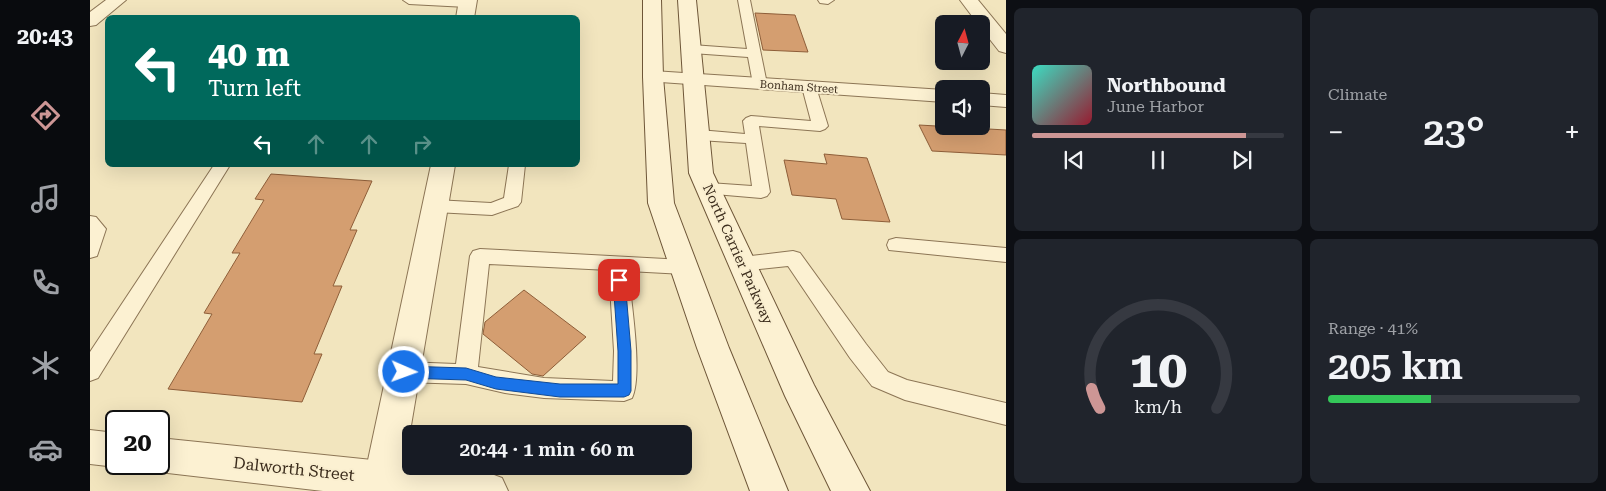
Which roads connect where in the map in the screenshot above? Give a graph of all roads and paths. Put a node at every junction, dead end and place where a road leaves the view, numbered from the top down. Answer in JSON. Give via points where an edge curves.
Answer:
{"nodes":[{"id":1,"x":117,"y":0,"type":"edge"},
{"id":2,"x":409,"y":0,"type":"edge"},
{"id":3,"x":652,"y":0,"type":"edge"},
{"id":4,"x":687,"y":0,"type":"edge"},
{"id":5,"x":744,"y":0,"type":"edge"},
{"id":6,"x":824,"y":0,"type":"edge"},
{"id":7,"x":828,"y":0,"type":"edge"},
{"id":8,"x":969,"y":0,"type":"edge"},
{"id":9,"x":467,"y":7,"type":"edge"},
{"id":10,"x":90,"y":21,"type":"edge"},
{"id":11,"x":1006,"y":47,"type":"edge"},
{"id":12,"x":692,"y":49,"type":"junction"},
{"id":13,"x":754,"y":53,"type":"junction"},
{"id":14,"x":653,"y":76,"type":"junction"},
{"id":15,"x":695,"y":80,"type":"junction"},
{"id":16,"x":760,"y":84,"type":"junction"},
{"id":17,"x":809,"y":87,"type":"junction"},
{"id":18,"x":935,"y":95,"type":"edge"},
{"id":19,"x":990,"y":100,"type":"edge"},
{"id":20,"x":1006,"y":101,"type":"edge"},
{"id":21,"x":699,"y":135,"type":"junction"},
{"id":22,"x":753,"y":139,"type":"junction"},
{"id":23,"x":221,"y":167,"type":"edge"},
{"id":24,"x":443,"y":167,"type":"edge"},
{"id":25,"x":517,"y":167,"type":"edge"},
{"id":26,"x":709,"y":189,"type":"junction"},
{"id":27,"x":435,"y":206,"type":"junction"},
{"id":28,"x":90,"y":222,"type":"edge"},
{"id":29,"x":896,"y":245,"type":"dead end"},
{"id":30,"x":90,"y":251,"type":"edge"},
{"id":31,"x":1004,"y":257,"type":"edge"},
{"id":32,"x":618,"y":262,"type":"junction"},
{"id":33,"x":742,"y":264,"type":"junction"},
{"id":34,"x":684,"y":267,"type":"junction"},
{"id":35,"x":90,"y":371,"type":"edge"},
{"id":36,"x":404,"y":372,"type":"junction"},
{"id":37,"x":466,"y":374,"type":"junction"},
{"id":38,"x":624,"y":391,"type":"joint"},
{"id":39,"x":1006,"y":414,"type":"edge"},
{"id":40,"x":90,"y":447,"type":"edge"},
{"id":41,"x":105,"y":449,"type":"edge"},
{"id":42,"x":170,"y":455,"type":"edge"},
{"id":43,"x":383,"y":479,"type":"junction"},
{"id":44,"x":488,"y":491,"type":"edge"},
{"id":45,"x":770,"y":491,"type":"edge"},
{"id":46,"x":851,"y":491,"type":"edge"}],
"edges":[{"from":1,"to":10,"type":"main road"},
{"from":2,"to":9,"type":"lane"},
{"from":3,"to":14,"type":"main road"},
{"from":4,"to":12,"type":"main road","name":"North Carrier Parkway"},
{"from":5,"to":13,"type":"lane"},
{"from":6,"to":7,"type":"lane"},
{"from":8,"to":11,"type":"main road"},
{"from":12,"to":13,"type":"lane"},
{"from":12,"to":15,"type":"main road","name":"North Carrier Parkway"},
{"from":13,"to":16,"type":"lane"},
{"from":14,"to":15,"type":"main road","name":"Bonham Street"},
{"from":14,"to":34,"type":"main road","via":[[661,203]]},
{"from":15,"to":16,"type":"main road","name":"Bonham Street"},
{"from":15,"to":21,"type":"main road","name":"North Carrier Parkway"},
{"from":16,"to":17,"type":"main road","name":"Bonham Street"},
{"from":17,"to":18,"type":"main road","name":"Bonham Street"},
{"from":17,"to":22,"type":"lane","via":[[820,126],[751,122]]},
{"from":19,"to":20,"type":"main road"},
{"from":21,"to":22,"type":"lane"},
{"from":21,"to":26,"type":"main road","name":"North Carrier Parkway","via":[[701,172]]},
{"from":22,"to":26,"type":"lane","via":[[761,192]]},
{"from":23,"to":35,"type":"lane"},
{"from":24,"to":27,"type":"main road"},
{"from":25,"to":27,"type":"lane","via":[[512,202],[492,209]]},
{"from":26,"to":33,"type":"main road","name":"North Carrier Parkway"},
{"from":27,"to":36,"type":"main road"},
{"from":28,"to":30,"type":"lane","via":[[97,228]]},
{"from":29,"to":31,"type":"lane"},
{"from":32,"to":34,"type":"lane"},
{"from":32,"to":37,"type":"lane","via":[[480,256]]},
{"from":32,"to":38,"type":"lane","via":[[625,351]]},
{"from":33,"to":39,"type":"lane","via":[[793,258],[880,379],[905,390]]},
{"from":33,"to":46,"type":"main road","name":"North Carrier Parkway","via":[[802,396]]},
{"from":34,"to":45,"type":"main road"},
{"from":36,"to":37,"type":"lane"},
{"from":36,"to":43,"type":"main road"},
{"from":37,"to":38,"type":"lane","via":[[496,383],[560,390]]},
{"from":40,"to":41,"type":"main road"},
{"from":42,"to":43,"type":"main road","name":"Dalworth Street"},
{"from":43,"to":44,"type":"main road","name":"Dalworth Street"}]}
